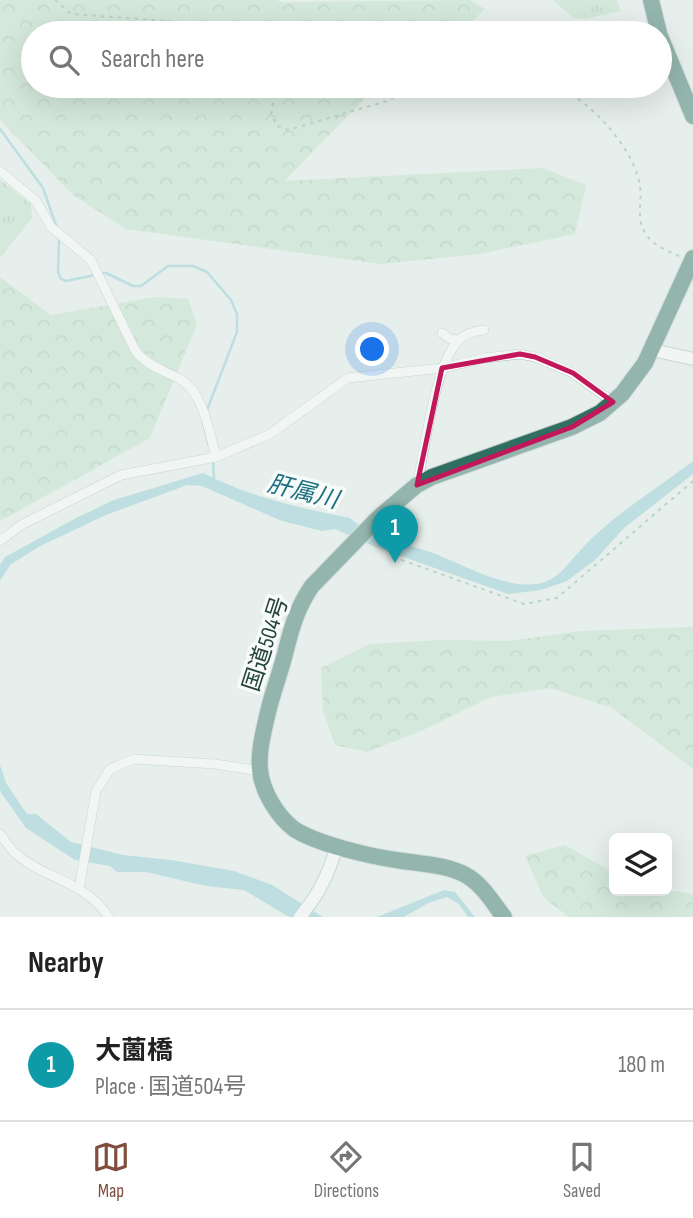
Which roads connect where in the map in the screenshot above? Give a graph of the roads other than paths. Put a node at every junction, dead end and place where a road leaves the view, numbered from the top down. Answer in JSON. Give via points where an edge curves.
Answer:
{"nodes":[{"id":1,"x":651,"y":0,"type":"edge"},
{"id":2,"x":656,"y":21,"type":"edge"},
{"id":3,"x":672,"y":65,"type":"edge"},
{"id":4,"x":693,"y":116,"type":"edge"},
{"id":5,"x":0,"y":171,"type":"edge"},
{"id":6,"x":689,"y":258,"type":"edge"},
{"id":7,"x":484,"y":330,"type":"dead end"},
{"id":8,"x":442,"y":333,"type":"dead end"},
{"id":9,"x":457,"y":340,"type":"junction"},
{"id":10,"x":652,"y":350,"type":"junction"},
{"id":11,"x":693,"y":359,"type":"edge"},
{"id":12,"x":442,"y":368,"type":"junction"},
{"id":13,"x":613,"y":402,"type":"junction"},
{"id":14,"x":216,"y":457,"type":"junction"},
{"id":15,"x":417,"y":485,"type":"junction"},
{"id":16,"x":0,"y":541,"type":"edge"},
{"id":17,"x":260,"y":771,"type":"junction"},
{"id":18,"x":0,"y":834,"type":"edge"},
{"id":19,"x":337,"y":845,"type":"junction"},
{"id":20,"x":79,"y":889,"type":"junction"},
{"id":21,"x":109,"y":917,"type":"edge"},
{"id":22,"x":300,"y":917,"type":"edge"},
{"id":23,"x":504,"y":917,"type":"edge"}],
"edges":[{"from":1,"to":2,"type":"highway"},
{"from":3,"to":4,"type":"highway"},
{"from":5,"to":14,"type":"street","via":[[36,201],[51,227],[91,260],[144,361],[183,381],[195,396]]},
{"from":6,"to":10,"type":"highway","name":"国道504号"},
{"from":7,"to":9,"type":"street"},
{"from":8,"to":9,"type":"street"},
{"from":9,"to":12,"type":"street"},
{"from":10,"to":11,"type":"main road"},
{"from":10,"to":13,"type":"highway","name":"国道504号","via":[[634,380]]},
{"from":12,"to":13,"type":"street","via":[[520,354],[573,373]]},
{"from":12,"to":14,"type":"street","via":[[348,378],[270,435]]},
{"from":12,"to":15,"type":"street"},
{"from":13,"to":15,"type":"highway","name":"国道504号","via":[[572,427]]},
{"from":14,"to":16,"type":"street","via":[[121,475],[20,525]]},
{"from":15,"to":17,"type":"highway","name":"国道504号","via":[[378,518],[302,601],[272,697]]},
{"from":17,"to":19,"type":"highway","name":"国道504号","via":[[280,815],[294,828]]},
{"from":17,"to":20,"type":"street","via":[[158,759],[119,763],[103,776],[96,791]]},
{"from":18,"to":20,"type":"street","via":[[24,859]]},
{"from":19,"to":22,"type":"main road","via":[[329,874]]},
{"from":19,"to":23,"type":"highway","name":"国道504号","via":[[364,855],[452,869],[483,888]]},
{"from":20,"to":21,"type":"street","via":[[98,901]]}]}
